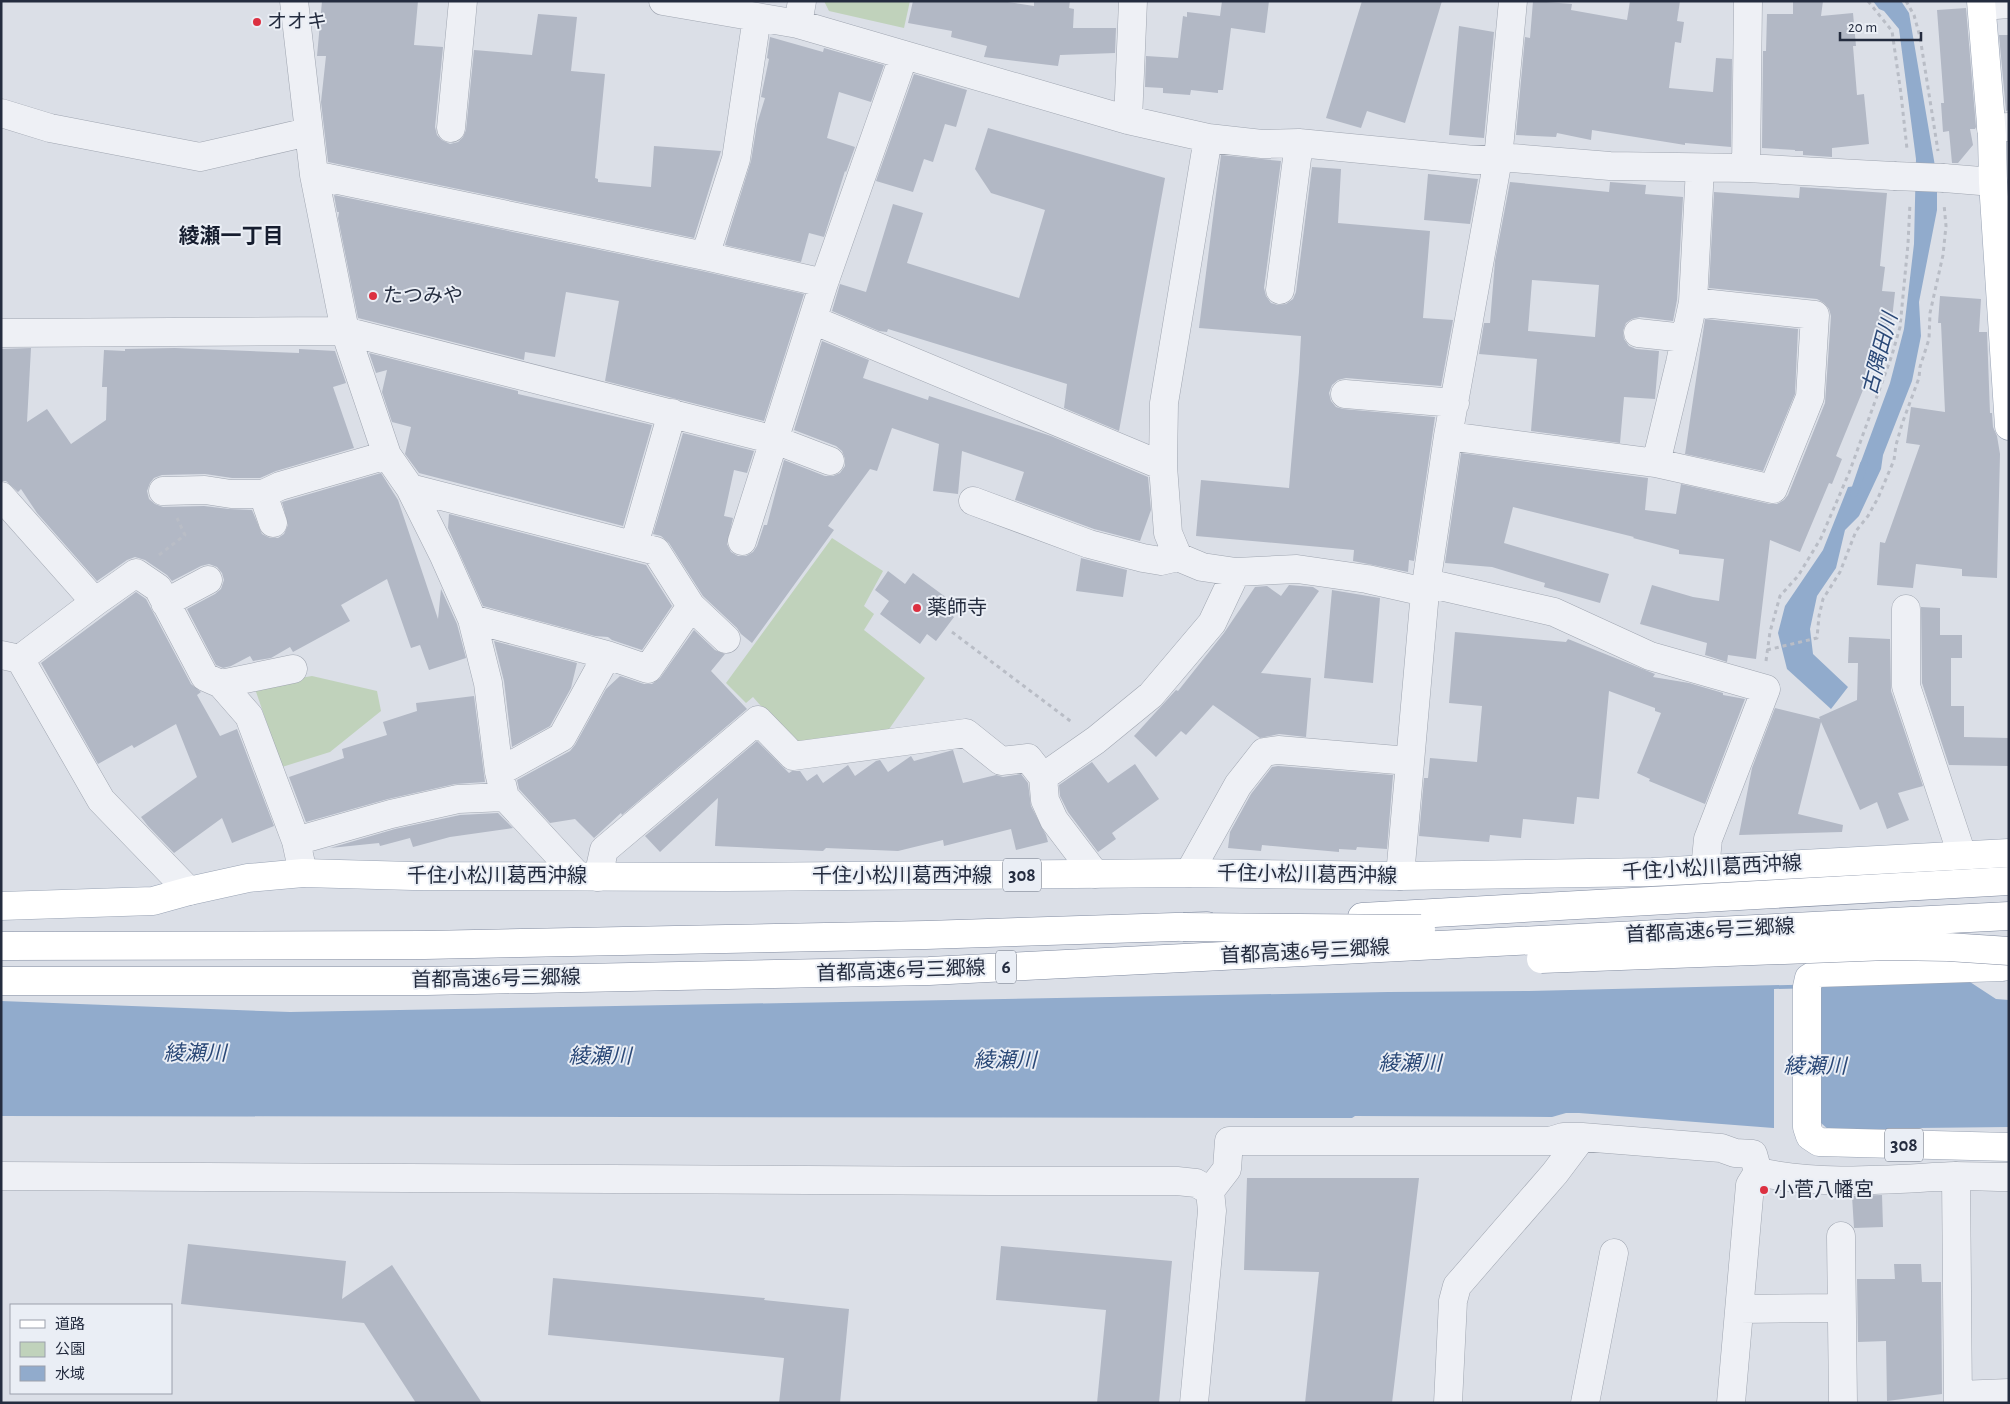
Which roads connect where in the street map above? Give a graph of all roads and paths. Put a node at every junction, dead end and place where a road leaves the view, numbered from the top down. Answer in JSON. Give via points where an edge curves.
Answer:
{"nodes":[{"id":1,"x":294,"y":1,"type":"edge"},
{"id":2,"x":463,"y":1,"type":"edge"},
{"id":3,"x":663,"y":1,"type":"edge"},
{"id":4,"x":1133,"y":1,"type":"edge"},
{"id":5,"x":1513,"y":1,"type":"edge"},
{"id":6,"x":1748,"y":1,"type":"edge"},
{"id":7,"x":1868,"y":1,"type":"edge"},
{"id":8,"x":1906,"y":1,"type":"edge"},
{"id":9,"x":1982,"y":4,"type":"edge"},
{"id":10,"x":2009,"y":4,"type":"edge"},
{"id":11,"x":800,"y":12,"type":"edge"},
{"id":12,"x":757,"y":17,"type":"junction"},
{"id":13,"x":904,"y":55,"type":"junction"},
{"id":14,"x":1,"y":113,"type":"edge"},
{"id":15,"x":1128,"y":120,"type":"junction"},
{"id":16,"x":2000,"y":127,"type":"edge"},
{"id":17,"x":451,"y":128,"type":"dead end"},
{"id":18,"x":308,"y":132,"type":"junction"},
{"id":19,"x":1208,"y":138,"type":"junction"},
{"id":20,"x":1299,"y":144,"type":"junction"},
{"id":21,"x":1498,"y":159,"type":"junction"},
{"id":22,"x":1700,"y":168,"type":"junction"},
{"id":23,"x":1746,"y":168,"type":"junction"},
{"id":24,"x":314,"y":175,"type":"junction"},
{"id":25,"x":1902,"y":176,"type":"junction"},
{"id":26,"x":1944,"y":178,"type":"junction"},
{"id":27,"x":1993,"y":182,"type":"junction"},
{"id":28,"x":705,"y":256,"type":"junction"},
{"id":29,"x":824,"y":283,"type":"junction"},
{"id":30,"x":1280,"y":290,"type":"dead end"},
{"id":31,"x":2004,"y":291,"type":"edge"},
{"id":32,"x":1692,"y":302,"type":"junction"},
{"id":33,"x":813,"y":320,"type":"junction"},
{"id":34,"x":345,"y":331,"type":"junction"},
{"id":35,"x":1,"y":333,"type":"edge"},
{"id":36,"x":1638,"y":333,"type":"dead end"},
{"id":37,"x":1685,"y":338,"type":"junction"},
{"id":38,"x":1344,"y":394,"type":"dead end"},
{"id":39,"x":1454,"y":403,"type":"junction"},
{"id":40,"x":672,"y":413,"type":"junction"},
{"id":41,"x":2009,"y":426,"type":"edge"},
{"id":42,"x":1448,"y":436,"type":"junction"},
{"id":43,"x":775,"y":440,"type":"junction"},
{"id":44,"x":387,"y":455,"type":"junction"},
{"id":45,"x":830,"y":461,"type":"dead end"},
{"id":46,"x":1656,"y":463,"type":"junction"},
{"id":47,"x":1163,"y":466,"type":"junction"},
{"id":48,"x":410,"y":488,"type":"junction"},
{"id":49,"x":164,"y":491,"type":"joint"},
{"id":50,"x":263,"y":494,"type":"junction"},
{"id":51,"x":1,"y":496,"type":"edge"},
{"id":52,"x":973,"y":501,"type":"dead end"},
{"id":53,"x":273,"y":523,"type":"dead end"},
{"id":54,"x":742,"y":541,"type":"dead end"},
{"id":55,"x":634,"y":545,"type":"junction"},
{"id":56,"x":1178,"y":557,"type":"junction"},
{"id":57,"x":1236,"y":572,"type":"junction"},
{"id":58,"x":136,"y":573,"type":"junction"},
{"id":59,"x":208,"y":580,"type":"dead end"},
{"id":60,"x":1426,"y":588,"type":"junction"},
{"id":61,"x":94,"y":602,"type":"junction"},
{"id":62,"x":165,"y":603,"type":"junction"},
{"id":63,"x":691,"y":606,"type":"junction"},
{"id":64,"x":1906,"y":608,"type":"dead end"},
{"id":65,"x":472,"y":619,"type":"junction"},
{"id":66,"x":952,"y":632,"type":"dead end"},
{"id":67,"x":726,"y":639,"type":"dead end"},
{"id":68,"x":1766,"y":650,"type":"junction"},
{"id":69,"x":607,"y":655,"type":"junction"},
{"id":70,"x":11,"y":657,"type":"edge"},
{"id":71,"x":294,"y":669,"type":"dead end"},
{"id":72,"x":221,"y":684,"type":"junction"},
{"id":73,"x":1766,"y":690,"type":"junction"},
{"id":74,"x":1096,"y":740,"type":"junction"},
{"id":75,"x":1409,"y":761,"type":"junction"},
{"id":76,"x":1043,"y":777,"type":"junction"},
{"id":77,"x":502,"y":784,"type":"junction"},
{"id":78,"x":296,"y":841,"type":"junction"},
{"id":79,"x":2009,"y":853,"type":"edge"},
{"id":80,"x":1962,"y":855,"type":"junction"},
{"id":81,"x":1705,"y":869,"type":"junction"},
{"id":82,"x":303,"y":873,"type":"junction"},
{"id":83,"x":1189,"y":873,"type":"junction"},
{"id":84,"x":1095,"y":874,"type":"junction"},
{"id":85,"x":588,"y":876,"type":"junction"},
{"id":86,"x":1400,"y":876,"type":"junction"},
{"id":87,"x":2009,"y":881,"type":"edge"},
{"id":88,"x":189,"y":890,"type":"junction"},
{"id":89,"x":1,"y":906,"type":"edge"},
{"id":90,"x":2009,"y":916,"type":"edge"},
{"id":91,"x":1183,"y":927,"type":"junction"},
{"id":92,"x":2009,"y":938,"type":"edge"},
{"id":93,"x":1,"y":946,"type":"edge"},
{"id":94,"x":2009,"y":951,"type":"edge"},
{"id":95,"x":2009,"y":965,"type":"edge"},
{"id":96,"x":929,"y":971,"type":"junction"},
{"id":97,"x":1,"y":982,"type":"edge"},
{"id":98,"x":1582,"y":1136,"type":"junction"},
{"id":99,"x":2009,"y":1147,"type":"edge"},
{"id":100,"x":1758,"y":1172,"type":"junction"},
{"id":101,"x":1,"y":1176,"type":"edge"},
{"id":102,"x":1956,"y":1176,"type":"junction"},
{"id":103,"x":2009,"y":1177,"type":"edge"},
{"id":104,"x":1210,"y":1191,"type":"junction"},
{"id":105,"x":1841,"y":1236,"type":"dead end"},
{"id":106,"x":1614,"y":1253,"type":"dead end"},
{"id":107,"x":1841,"y":1308,"type":"junction"},
{"id":108,"x":1740,"y":1309,"type":"junction"},
{"id":109,"x":2009,"y":1393,"type":"edge"},
{"id":110,"x":1958,"y":1399,"type":"edge"},
{"id":111,"x":1194,"y":1403,"type":"edge"},
{"id":112,"x":1448,"y":1403,"type":"edge"},
{"id":113,"x":1585,"y":1403,"type":"edge"},
{"id":114,"x":1731,"y":1403,"type":"edge"},
{"id":115,"x":1843,"y":1403,"type":"edge"}],
"edges":[{"from":1,"to":18,"type":"street"},
{"from":2,"to":17,"type":"street"},
{"from":3,"to":12,"type":"street"},
{"from":4,"to":15,"type":"street"},
{"from":5,"to":21,"type":"street"},
{"from":6,"to":23,"type":"street"},
{"from":7,"to":25,"type":"path","via":[[1892,31],[1902,94]]},
{"from":8,"to":26,"type":"path","via":[[1920,37]]},
{"from":9,"to":10,"type":"street"},
{"from":9,"to":16,"type":"main road"},
{"from":11,"to":12,"type":"street"},
{"from":11,"to":13,"type":"street"},
{"from":12,"to":28,"type":"street","via":[[736,159]]},
{"from":13,"to":15,"type":"street"},
{"from":13,"to":29,"type":"street"},
{"from":14,"to":18,"type":"street","via":[[50,128],[200,157]]},
{"from":15,"to":19,"type":"street"},
{"from":16,"to":27,"type":"main road"},
{"from":18,"to":24,"type":"street"},
{"from":19,"to":20,"type":"street"},
{"from":19,"to":47,"type":"street","via":[[1164,402]]},
{"from":20,"to":21,"type":"street","via":[[1474,160]]},
{"from":20,"to":30,"type":"street"},
{"from":21,"to":22,"type":"street"},
{"from":21,"to":39,"type":"street"},
{"from":22,"to":23,"type":"street"},
{"from":22,"to":32,"type":"street"},
{"from":23,"to":25,"type":"street"},
{"from":24,"to":28,"type":"street"},
{"from":24,"to":34,"type":"street"},
{"from":25,"to":26,"type":"street","bridge":true},
{"from":25,"to":68,"type":"path","via":[[1907,253],[1900,327],[1892,355],[1822,538],[1798,576],[1780,596]]},
{"from":26,"to":27,"type":"street"},
{"from":26,"to":68,"type":"path","via":[[1946,226],[1930,312],[1929,339],[1894,460],[1878,498],[1856,531],[1840,572],[1823,599],[1817,638]]},
{"from":27,"to":31,"type":"main road"},
{"from":28,"to":29,"type":"street"},
{"from":29,"to":33,"type":"street"},
{"from":31,"to":41,"type":"main road"},
{"from":32,"to":37,"type":"street"},
{"from":32,"to":46,"type":"street","via":[[1815,315],[1810,397],[1773,489]]},
{"from":33,"to":43,"type":"street"},
{"from":33,"to":47,"type":"street"},
{"from":34,"to":35,"type":"street"},
{"from":34,"to":40,"type":"street"},
{"from":34,"to":44,"type":"street"},
{"from":36,"to":37,"type":"street"},
{"from":37,"to":46,"type":"street"},
{"from":38,"to":39,"type":"street"},
{"from":39,"to":42,"type":"street"},
{"from":40,"to":43,"type":"street"},
{"from":40,"to":55,"type":"street"},
{"from":42,"to":46,"type":"street"},
{"from":42,"to":60,"type":"street"},
{"from":43,"to":45,"type":"street"},
{"from":43,"to":54,"type":"street"},
{"from":44,"to":48,"type":"street"},
{"from":44,"to":50,"type":"street","via":[[280,486]]},
{"from":47,"to":56,"type":"street","via":[[1168,533]]},
{"from":48,"to":55,"type":"street"},
{"from":48,"to":65,"type":"street"},
{"from":49,"to":50,"type":"street"},
{"from":49,"to":58,"type":"path","via":[[185,535]]},
{"from":50,"to":53,"type":"street"},
{"from":51,"to":61,"type":"street"},
{"from":52,"to":56,"type":"street","via":[[1089,544],[1161,561]]},
{"from":55,"to":63,"type":"street","via":[[656,551]]},
{"from":56,"to":57,"type":"street","via":[[1202,567]]},
{"from":57,"to":60,"type":"street","via":[[1297,569]]},
{"from":57,"to":74,"type":"street","via":[[1212,623],[1152,695]]},
{"from":58,"to":61,"type":"street"},
{"from":58,"to":62,"type":"street","via":[[158,588]]},
{"from":59,"to":62,"type":"street"},
{"from":60,"to":73,"type":"street","via":[[1554,612],[1650,656]]},
{"from":60,"to":75,"type":"street"},
{"from":61,"to":70,"type":"street"},
{"from":62,"to":72,"type":"street","via":[[205,678]]},
{"from":63,"to":67,"type":"street"},
{"from":63,"to":69,"type":"street","via":[[648,669]]},
{"from":64,"to":80,"type":"street","via":[[1906,686]]},
{"from":65,"to":69,"type":"street"},
{"from":65,"to":77,"type":"street","via":[[488,683]]},
{"from":66,"to":74,"type":"path"},
{"from":68,"to":73,"type":"path"},
{"from":69,"to":77,"type":"street","via":[[562,737]]},
{"from":70,"to":88,"type":"street","via":[[101,800]]},
{"from":71,"to":72,"type":"street"},
{"from":72,"to":78,"type":"street","via":[[249,716]]},
{"from":73,"to":81,"type":"street","via":[[1708,839]]},
{"from":74,"to":76,"type":"street"},
{"from":75,"to":83,"type":"street","via":[[1278,750],[1264,752],[1238,785]]},
{"from":75,"to":86,"type":"street"},
{"from":76,"to":84,"type":"street","via":[[1045,800],[1054,820]]},
{"from":76,"to":85,"type":"street","via":[[1028,758],[1001,762],[966,733],[793,756],[758,720],[604,850]]},
{"from":77,"to":78,"type":"street","via":[[449,802],[391,814]]},
{"from":77,"to":85,"type":"street"},
{"from":78,"to":82,"type":"street"},
{"from":79,"to":80,"type":"main road","name":"千住小松川葛西沖線","number":"308"},
{"from":80,"to":81,"type":"main road","name":"千住小松川葛西沖線","number":"308"},
{"from":81,"to":86,"type":"main road","name":"千住小松川葛西沖線","number":"308"},
{"from":82,"to":85,"type":"main road","name":"千住小松川葛西沖線","number":"308"},
{"from":82,"to":88,"type":"main road","name":"千住小松川葛西沖線","number":"308","via":[[248,878]]},
{"from":83,"to":84,"type":"main road","name":"千住小松川葛西沖線","number":"308"},
{"from":83,"to":86,"type":"main road","name":"千住小松川葛西沖線","number":"308"},
{"from":84,"to":85,"type":"main road","name":"千住小松川葛西沖線","number":"308","via":[[726,878]]},
{"from":87,"to":91,"type":"main road","name":"首都高速6号三郷線","number":"6","bridge":true},
{"from":88,"to":89,"type":"main road","name":"千住小松川葛西沖線","number":"308","via":[[153,901]]},
{"from":90,"to":96,"type":"main road","name":"首都高速6号三郷線","number":"6","bridge":true},
{"from":91,"to":92,"type":"main road","bridge":true,"via":[[1956,933]]},
{"from":91,"to":93,"type":"main road","name":"首都高速6号三郷線","number":"6","via":[[435,945]]},
{"from":94,"to":96,"type":"main road","bridge":true,"via":[[1888,946],[1169,972]]},
{"from":95,"to":99,"type":"main road","number":"308","via":[[1817,973],[1809,978],[1807,987],[1807,1127],[1810,1136],[1819,1142]]},
{"from":96,"to":97,"type":"main road","name":"首都高速6号三郷線","number":"6","bridge":true,"via":[[427,981]]},
{"from":98,"to":100,"type":"street","via":[[1721,1148],[1753,1154]]},
{"from":98,"to":104,"type":"street","via":[[1550,1141],[1229,1141],[1226,1169]]},
{"from":98,"to":112,"type":"street","via":[[1555,1173],[1457,1286],[1453,1301]]},
{"from":100,"to":102,"type":"street","via":[[1788,1178],[1843,1180]]},
{"from":100,"to":108,"type":"street","via":[[1750,1185]]},
{"from":101,"to":104,"type":"street","via":[[1177,1181],[1196,1184]]},
{"from":102,"to":103,"type":"street"},
{"from":102,"to":110,"type":"street"},
{"from":104,"to":111,"type":"street","via":[[1212,1211]]},
{"from":105,"to":107,"type":"street"},
{"from":106,"to":113,"type":"street"},
{"from":107,"to":108,"type":"street"},
{"from":107,"to":115,"type":"street"},
{"from":108,"to":114,"type":"street"},
{"from":109,"to":110,"type":"street"}]}
